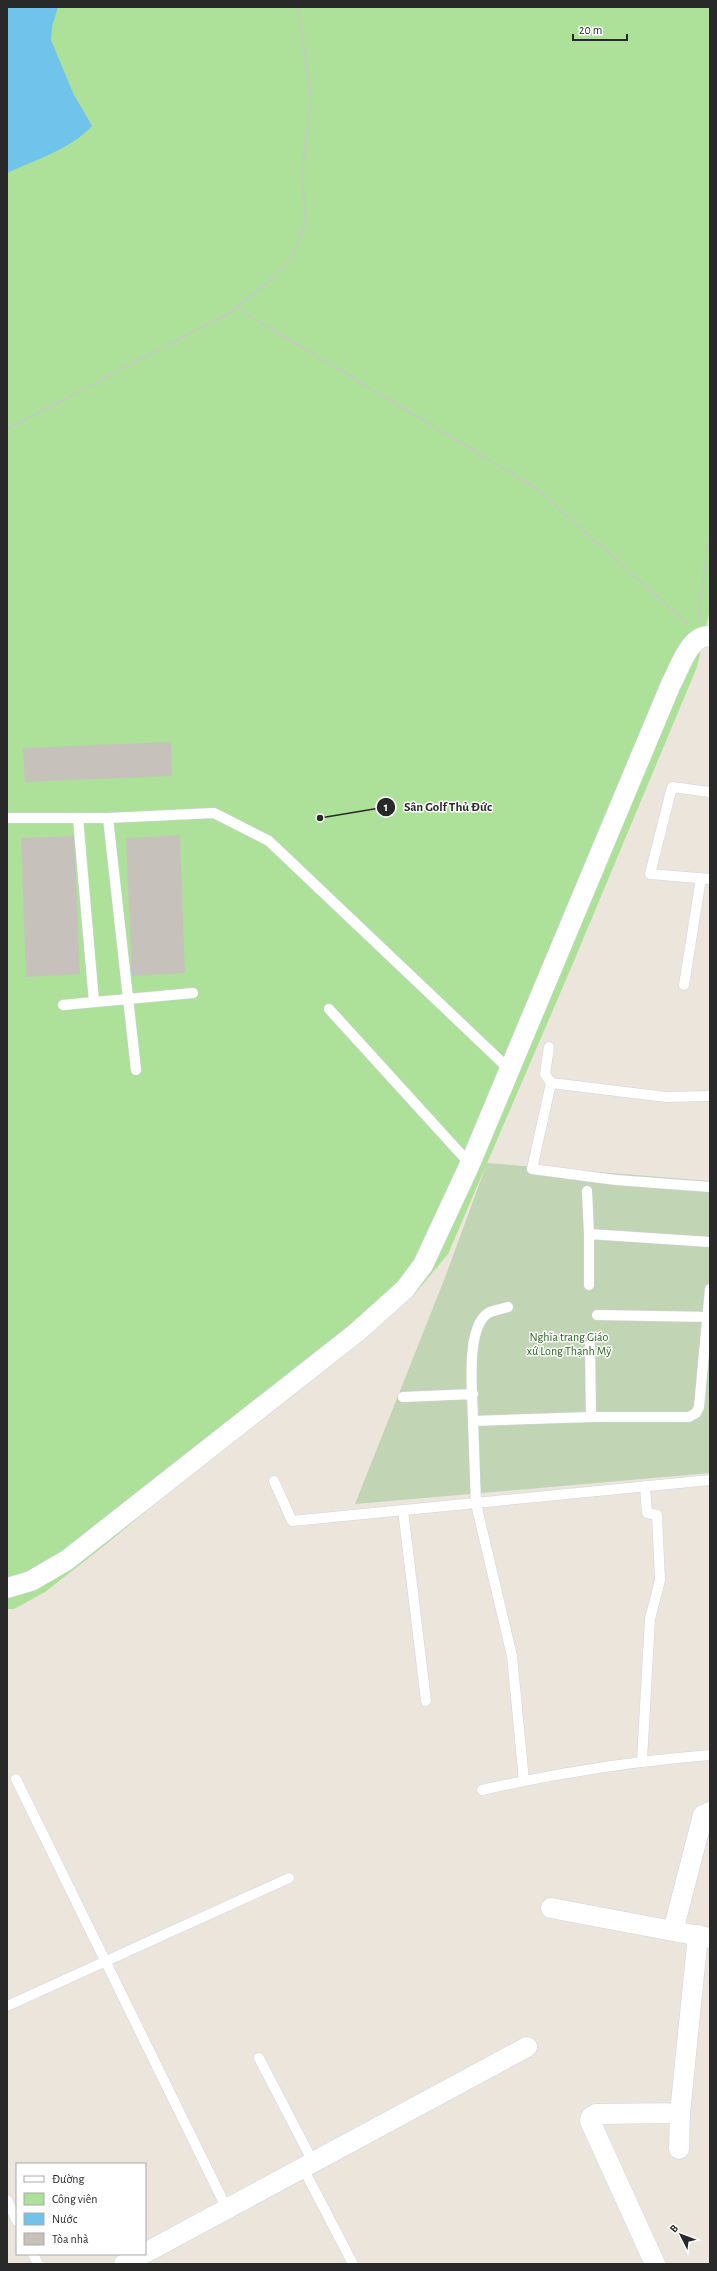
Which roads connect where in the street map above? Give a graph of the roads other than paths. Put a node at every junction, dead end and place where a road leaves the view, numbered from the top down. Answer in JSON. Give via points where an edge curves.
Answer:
{"nodes":[{"id":1,"x":702,"y":635,"type":"edge"},
{"id":2,"x":710,"y":792,"type":"edge"},
{"id":3,"x":7,"y":818,"type":"edge"},
{"id":4,"x":78,"y":818,"type":"junction"},
{"id":5,"x":108,"y":818,"type":"junction"},
{"id":6,"x":706,"y":879,"type":"edge"},
{"id":7,"x":684,"y":985,"type":"dead end"},
{"id":8,"x":193,"y":993,"type":"dead end"},
{"id":9,"x":128,"y":998,"type":"junction"},
{"id":10,"x":94,"y":1002,"type":"junction"},
{"id":11,"x":63,"y":1005,"type":"dead end"},
{"id":12,"x":329,"y":1008,"type":"dead end"},
{"id":13,"x":549,"y":1047,"type":"dead end"},
{"id":14,"x":509,"y":1069,"type":"junction"},
{"id":15,"x":136,"y":1070,"type":"dead end"},
{"id":16,"x":551,"y":1083,"type":"junction"},
{"id":17,"x":710,"y":1096,"type":"edge"},
{"id":18,"x":470,"y":1164,"type":"junction"},
{"id":19,"x":710,"y":1187,"type":"edge"},
{"id":20,"x":587,"y":1191,"type":"dead end"},
{"id":21,"x":589,"y":1234,"type":"junction"},
{"id":22,"x":710,"y":1242,"type":"edge"},
{"id":23,"x":589,"y":1285,"type":"dead end"},
{"id":24,"x":710,"y":1289,"type":"edge"},
{"id":25,"x":508,"y":1307,"type":"dead end"},
{"id":26,"x":597,"y":1315,"type":"dead end"},
{"id":27,"x":709,"y":1317,"type":"edge"},
{"id":28,"x":590,"y":1345,"type":"dead end"},
{"id":29,"x":472,"y":1394,"type":"junction"},
{"id":30,"x":403,"y":1397,"type":"dead end"},
{"id":31,"x":591,"y":1417,"type":"junction"},
{"id":32,"x":473,"y":1421,"type":"junction"},
{"id":33,"x":710,"y":1480,"type":"edge"},
{"id":34,"x":274,"y":1482,"type":"dead end"},
{"id":35,"x":645,"y":1486,"type":"junction"},
{"id":36,"x":476,"y":1504,"type":"junction"},
{"id":37,"x":404,"y":1510,"type":"junction"},
{"id":38,"x":7,"y":1588,"type":"edge"},
{"id":39,"x":426,"y":1700,"type":"dead end"},
{"id":40,"x":710,"y":1755,"type":"edge"},
{"id":41,"x":642,"y":1760,"type":"junction"},
{"id":42,"x":16,"y":1779,"type":"dead end"},
{"id":43,"x":524,"y":1781,"type":"junction"},
{"id":44,"x":482,"y":1790,"type":"dead end"},
{"id":45,"x":710,"y":1812,"type":"edge"},
{"id":46,"x":289,"y":1878,"type":"dead end"},
{"id":47,"x":551,"y":1908,"type":"dead end"},
{"id":48,"x":674,"y":1931,"type":"junction"},
{"id":49,"x":704,"y":1936,"type":"edge"},
{"id":50,"x":105,"y":1960,"type":"junction"},
{"id":51,"x":7,"y":2006,"type":"edge"},
{"id":52,"x":527,"y":2047,"type":"dead end"},
{"id":53,"x":259,"y":2058,"type":"dead end"},
{"id":54,"x":680,"y":2113,"type":"junction"},
{"id":55,"x":679,"y":2149,"type":"dead end"},
{"id":56,"x":308,"y":2165,"type":"junction"},
{"id":57,"x":7,"y":2200,"type":"edge"},
{"id":58,"x":227,"y":2209,"type":"junction"},
{"id":59,"x":16,"y":2219,"type":"edge"},
{"id":60,"x":146,"y":2252,"type":"edge"},
{"id":61,"x":34,"y":2255,"type":"edge"},
{"id":62,"x":140,"y":2255,"type":"edge"},
{"id":63,"x":38,"y":2264,"type":"edge"},
{"id":64,"x":124,"y":2264,"type":"edge"},
{"id":65,"x":353,"y":2264,"type":"edge"},
{"id":66,"x":655,"y":2264,"type":"edge"}],
"edges":[{"from":1,"to":14,"type":"street","via":[[691,645],[671,684]]},
{"from":2,"to":6,"type":"lane","via":[[672,788],[650,874]]},
{"from":3,"to":4,"type":"lane"},
{"from":4,"to":5,"type":"lane"},
{"from":4,"to":10,"type":"lane"},
{"from":5,"to":9,"type":"lane"},
{"from":5,"to":14,"type":"lane","via":[[214,813],[269,841]]},
{"from":6,"to":7,"type":"lane"},
{"from":8,"to":9,"type":"lane"},
{"from":9,"to":10,"type":"lane"},
{"from":9,"to":15,"type":"lane"},
{"from":10,"to":11,"type":"lane"},
{"from":12,"to":18,"type":"lane"},
{"from":13,"to":16,"type":"lane","via":[[545,1074]]},
{"from":14,"to":18,"type":"street"},
{"from":16,"to":17,"type":"lane","via":[[666,1097]]},
{"from":16,"to":19,"type":"lane","via":[[532,1169],[616,1180]]},
{"from":18,"to":38,"type":"street","via":[[423,1265],[405,1289],[356,1333],[67,1560],[31,1581]]},
{"from":20,"to":21,"type":"lane"},
{"from":21,"to":22,"type":"lane"},
{"from":21,"to":23,"type":"lane"},
{"from":24,"to":27,"type":"lane"},
{"from":25,"to":29,"type":"lane","via":[[489,1312],[475,1331],[472,1347]]},
{"from":26,"to":27,"type":"lane"},
{"from":27,"to":31,"type":"lane","via":[[699,1407],[696,1414],[689,1417]]},
{"from":28,"to":31,"type":"lane"},
{"from":29,"to":30,"type":"lane"},
{"from":29,"to":32,"type":"lane"},
{"from":31,"to":32,"type":"lane"},
{"from":32,"to":36,"type":"lane"},
{"from":33,"to":35,"type":"lane"},
{"from":34,"to":37,"type":"lane","via":[[292,1521]]},
{"from":35,"to":36,"type":"lane"},
{"from":35,"to":41,"type":"lane","via":[[648,1513],[657,1515],[660,1580],[650,1619]]},
{"from":36,"to":37,"type":"lane"},
{"from":36,"to":43,"type":"lane","via":[[512,1656]]},
{"from":37,"to":39,"type":"lane"},
{"from":40,"to":41,"type":"lane"},
{"from":41,"to":43,"type":"lane"},
{"from":42,"to":50,"type":"lane"},
{"from":43,"to":44,"type":"lane"},
{"from":45,"to":48,"type":"street","via":[[704,1815]]},
{"from":46,"to":50,"type":"lane"},
{"from":47,"to":48,"type":"street"},
{"from":48,"to":49,"type":"street"},
{"from":49,"to":54,"type":"street"},
{"from":50,"to":51,"type":"lane"},
{"from":50,"to":58,"type":"lane"},
{"from":52,"to":56,"type":"street"},
{"from":53,"to":56,"type":"lane"},
{"from":54,"to":55,"type":"street"},
{"from":54,"to":66,"type":"street","via":[[596,2114],[591,2117],[590,2122]]},
{"from":56,"to":58,"type":"street"},
{"from":56,"to":65,"type":"lane"},
{"from":57,"to":59,"type":"lane"},
{"from":58,"to":60,"type":"street"},
{"from":61,"to":63,"type":"lane"},
{"from":62,"to":64,"type":"street"}]}
